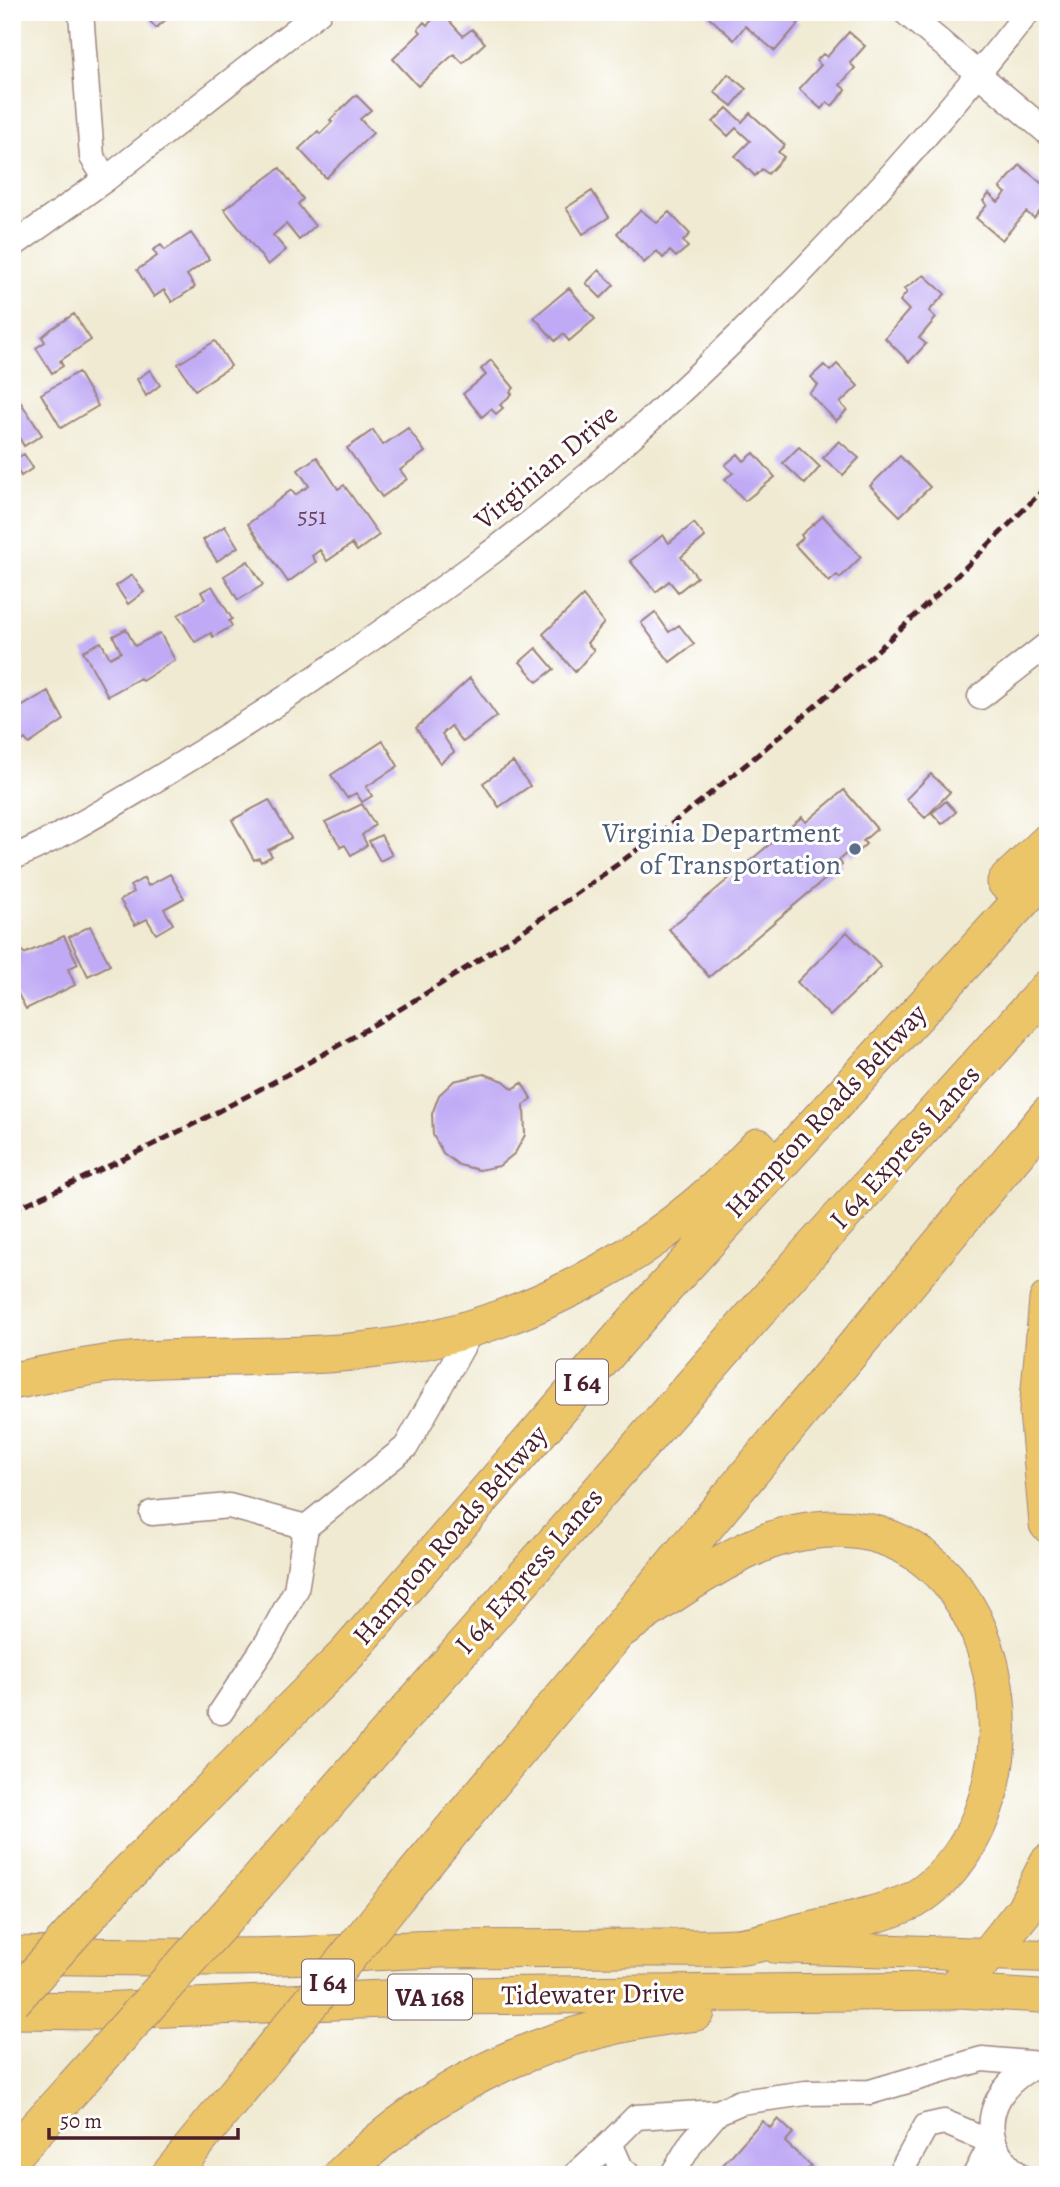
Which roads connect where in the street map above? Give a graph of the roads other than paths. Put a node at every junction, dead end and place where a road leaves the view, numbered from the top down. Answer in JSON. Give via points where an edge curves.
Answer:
{"nodes":[{"id":1,"x":81,"y":12,"type":"edge"},
{"id":2,"x":319,"y":12,"type":"edge"},
{"id":3,"x":905,"y":12,"type":"edge"},
{"id":4,"x":1028,"y":12,"type":"edge"},
{"id":5,"x":980,"y":73,"type":"junction"},
{"id":6,"x":1048,"y":133,"type":"edge"},
{"id":7,"x":106,"y":179,"type":"junction"},
{"id":8,"x":12,"y":246,"type":"edge"},
{"id":9,"x":1048,"y":645,"type":"edge"},
{"id":10,"x":980,"y":697,"type":"dead end"},
{"id":11,"x":1048,"y":842,"type":"edge"},
{"id":12,"x":12,"y":858,"type":"edge"},
{"id":13,"x":1048,"y":872,"type":"edge"},
{"id":14,"x":1048,"y":988,"type":"edge"},
{"id":15,"x":1048,"y":1115,"type":"edge"},
{"id":16,"x":1048,"y":1300,"type":"edge"},
{"id":17,"x":474,"y":1326,"type":"junction"},
{"id":18,"x":12,"y":1381,"type":"edge"},
{"id":19,"x":152,"y":1513,"type":"dead end"},
{"id":20,"x":1048,"y":1524,"type":"edge"},
{"id":21,"x":306,"y":1527,"type":"junction"},
{"id":22,"x":617,"y":1632,"type":"junction"},
{"id":23,"x":221,"y":1712,"type":"dead end"},
{"id":24,"x":1048,"y":1863,"type":"edge"},
{"id":25,"x":739,"y":1947,"type":"junction"},
{"id":26,"x":991,"y":1952,"type":"junction"},
{"id":27,"x":12,"y":1955,"type":"edge"},
{"id":28,"x":1048,"y":1956,"type":"edge"},
{"id":29,"x":848,"y":1990,"type":"junction"},
{"id":30,"x":950,"y":1990,"type":"junction"},
{"id":31,"x":1048,"y":1997,"type":"edge"},
{"id":32,"x":12,"y":2001,"type":"edge"},
{"id":33,"x":12,"y":2010,"type":"edge"},
{"id":34,"x":1044,"y":2063,"type":"edge"},
{"id":35,"x":718,"y":2112,"type":"junction"},
{"id":36,"x":992,"y":2142,"type":"junction"},
{"id":37,"x":610,"y":2143,"type":"junction"},
{"id":38,"x":12,"y":2156,"type":"edge"},
{"id":39,"x":170,"y":2175,"type":"edge"},
{"id":40,"x":342,"y":2175,"type":"edge"},
{"id":41,"x":575,"y":2175,"type":"edge"},
{"id":42,"x":629,"y":2175,"type":"edge"},
{"id":43,"x":672,"y":2175,"type":"edge"},
{"id":44,"x":899,"y":2175,"type":"edge"},
{"id":45,"x":975,"y":2175,"type":"edge"},
{"id":46,"x":1018,"y":2175,"type":"edge"}],
"edges":[{"from":1,"to":7,"type":"street","via":[[92,157]]},
{"from":2,"to":7,"type":"street"},
{"from":3,"to":5,"type":"street"},
{"from":4,"to":5,"type":"street","name":"Virginian Drive"},
{"from":5,"to":6,"type":"street"},
{"from":5,"to":12,"type":"street","name":"Virginian Drive","via":[[860,212],[753,323],[609,457],[458,579],[250,724]]},
{"from":7,"to":8,"type":"street"},
{"from":9,"to":10,"type":"street"},
{"from":11,"to":17,"type":"highway","via":[[970,918],[726,1182],[651,1242],[610,1268],[557,1296]]},
{"from":13,"to":32,"type":"highway","name":"Hampton Roads Beltway","number":"I 64","bridge":true,"via":[[649,1305],[347,1654],[114,1887]]},
{"from":14,"to":38,"type":"highway","name":"I 64 Express Lanes","bridge":true},
{"from":15,"to":22,"type":"highway","number":"I 64"},
{"from":16,"to":20,"type":"highway","via":[[1038,1411]]},
{"from":17,"to":18,"type":"highway","via":[[364,1351],[140,1360]]},
{"from":17,"to":21,"type":"street","via":[[406,1447]]},
{"from":19,"to":21,"type":"street","via":[[229,1506]]},
{"from":21,"to":23,"type":"street","via":[[296,1590]]},
{"from":22,"to":25,"type":"highway","via":[[670,1595],[787,1535],[845,1530],[903,1544],[933,1559],[984,1605],[1002,1634],[1022,1703],[1024,1746],[1020,1774],[1007,1808],[971,1860],[950,1879],[885,1912]]},
{"from":22,"to":39,"type":"highway","number":"I 64","bridge":true},
{"from":24,"to":26,"type":"highway","via":[[1026,1909]]},
{"from":25,"to":26,"type":"main road","name":"Tidewater Drive","number":"VA 168"},
{"from":25,"to":27,"type":"highway","name":"Tidewater Drive","number":"VA 168","via":[[279,1956]]},
{"from":26,"to":28,"type":"main road","name":"Tidewater Drive","number":"VA 168"},
{"from":26,"to":30,"type":"highway"},
{"from":29,"to":30,"type":"highway","name":"Tidewater Drive","number":"VA 168"},
{"from":29,"to":33,"type":"highway","name":"Tidewater Drive","number":"VA 168"},
{"from":29,"to":40,"type":"highway","via":[[654,2018],[551,2042],[460,2084],[408,2117]]},
{"from":30,"to":31,"type":"main road","name":"Tidewater Drive","number":"VA 168"},
{"from":34,"to":35,"type":"street","via":[[982,2059],[870,2092],[793,2095],[741,2102]]},
{"from":34,"to":36,"type":"street","via":[[1021,2073],[1005,2089],[991,2122]]},
{"from":35,"to":37,"type":"street","via":[[636,2117]]},
{"from":35,"to":43,"type":"street"},
{"from":36,"to":44,"type":"street","via":[[944,2122],[926,2126]]},
{"from":36,"to":45,"type":"street"},
{"from":36,"to":46,"type":"street"},
{"from":37,"to":41,"type":"street"},
{"from":37,"to":42,"type":"street"}]}
